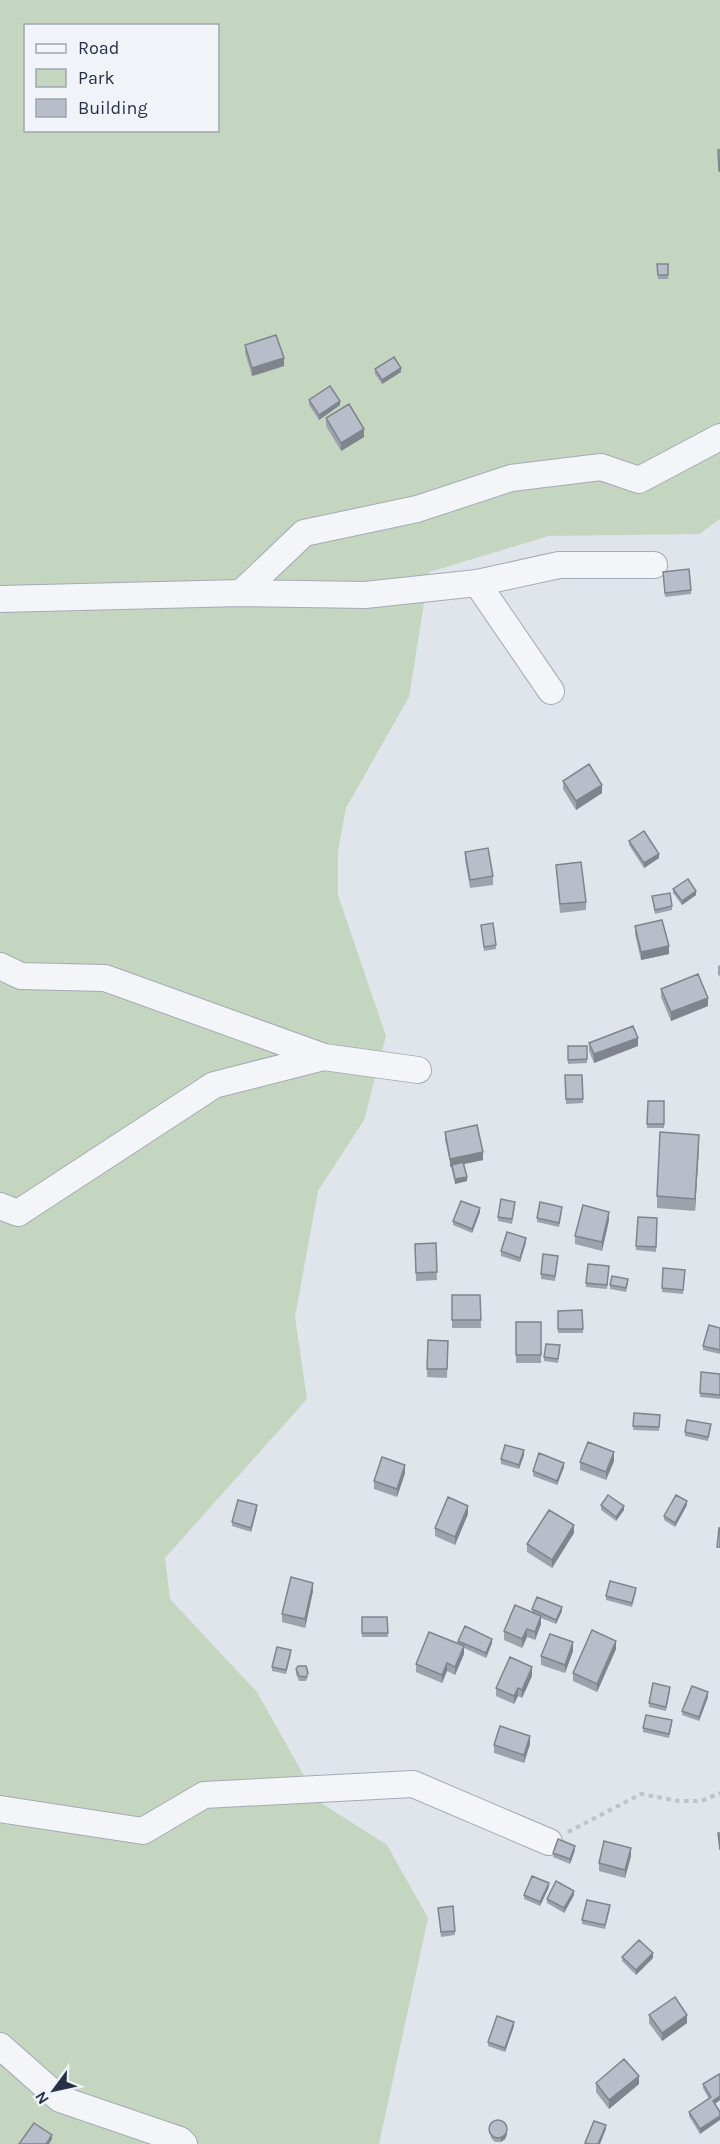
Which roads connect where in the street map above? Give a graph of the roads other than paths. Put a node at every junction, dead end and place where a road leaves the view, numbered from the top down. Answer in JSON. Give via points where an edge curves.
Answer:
{"nodes":[{"id":1,"x":720,"y":437,"type":"edge"},
{"id":2,"x":654,"y":565,"type":"dead end"},
{"id":3,"x":477,"y":583,"type":"junction"},
{"id":4,"x":241,"y":593,"type":"junction"},
{"id":5,"x":0,"y":599,"type":"edge"},
{"id":6,"x":551,"y":691,"type":"dead end"},
{"id":7,"x":0,"y":966,"type":"edge"},
{"id":8,"x":324,"y":1057,"type":"junction"},
{"id":9,"x":418,"y":1070,"type":"dead end"},
{"id":10,"x":0,"y":1206,"type":"edge"},
{"id":11,"x":0,"y":1809,"type":"edge"},
{"id":12,"x":549,"y":1842,"type":"road end"},
{"id":13,"x":0,"y":2046,"type":"edge"},
{"id":14,"x":184,"y":2144,"type":"edge"}],
"edges":[{"from":1,"to":4,"type":"street","via":[[639,480],[601,467],[511,478],[417,509],[304,533]]},
{"from":2,"to":3,"type":"street","via":[[558,565]]},
{"from":3,"to":4,"type":"street","via":[[365,595]]},
{"from":3,"to":6,"type":"street"},
{"from":4,"to":5,"type":"street"},
{"from":7,"to":8,"type":"street","via":[[21,976],[105,978]]},
{"from":8,"to":9,"type":"street"},
{"from":8,"to":10,"type":"street","via":[[214,1085],[18,1212]]},
{"from":11,"to":12,"type":"street","via":[[143,1831],[204,1795],[413,1784]]},
{"from":13,"to":14,"type":"street","via":[[60,2099]]}]}
